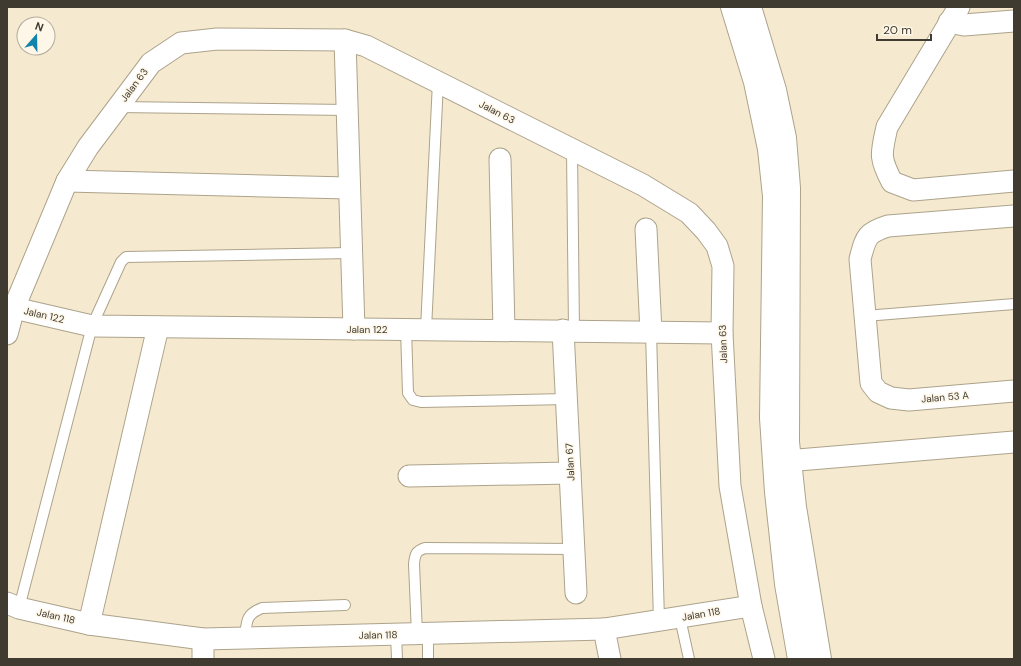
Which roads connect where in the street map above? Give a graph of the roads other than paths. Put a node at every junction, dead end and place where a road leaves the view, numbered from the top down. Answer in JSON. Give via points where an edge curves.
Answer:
{"nodes":[{"id":1,"x":732,"y":7,"type":"edge"},
{"id":2,"x":750,"y":7,"type":"edge"},
{"id":3,"x":954,"y":15,"type":"edge"},
{"id":4,"x":1014,"y":21,"type":"edge"},
{"id":5,"x":345,"y":40,"type":"junction"},
{"id":6,"x":438,"y":82,"type":"junction"},
{"id":7,"x":117,"y":107,"type":"junction"},
{"id":8,"x":347,"y":110,"type":"junction"},
{"id":9,"x":572,"y":150,"type":"junction"},
{"id":10,"x":500,"y":159,"type":"dead end"},
{"id":11,"x":67,"y":181,"type":"junction"},
{"id":12,"x":1014,"y":181,"type":"edge"},
{"id":13,"x":348,"y":188,"type":"junction"},
{"id":14,"x":1014,"y":216,"type":"edge"},
{"id":15,"x":646,"y":229,"type":"dead end"},
{"id":16,"x":351,"y":253,"type":"junction"},
{"id":17,"x":1014,"y":304,"type":"edge"},
{"id":18,"x":14,"y":308,"type":"junction"},
{"id":19,"x":865,"y":316,"type":"junction"},
{"id":20,"x":92,"y":326,"type":"junction"},
{"id":21,"x":158,"y":327,"type":"junction"},
{"id":22,"x":354,"y":330,"type":"junction"},
{"id":23,"x":416,"y":330,"type":"junction"},
{"id":24,"x":504,"y":330,"type":"junction"},
{"id":25,"x":569,"y":331,"type":"junction"},
{"id":26,"x":651,"y":332,"type":"junction"},
{"id":27,"x":722,"y":333,"type":"junction"},
{"id":28,"x":7,"y":334,"type":"edge"},
{"id":29,"x":1014,"y":391,"type":"edge"},
{"id":30,"x":566,"y":399,"type":"junction"},
{"id":31,"x":1014,"y":442,"type":"edge"},
{"id":32,"x":782,"y":462,"type":"junction"},
{"id":33,"x":570,"y":473,"type":"junction"},
{"id":34,"x":409,"y":476,"type":"dead end"},
{"id":35,"x":574,"y":549,"type":"junction"},
{"id":36,"x":576,"y":593,"type":"dead end"},
{"id":37,"x":345,"y":605,"type":"dead end"},
{"id":38,"x":13,"y":606,"type":"edge"},
{"id":39,"x":751,"y":606,"type":"junction"},
{"id":40,"x":680,"y":618,"type":"junction"},
{"id":41,"x":659,"y":621,"type":"junction"},
{"id":42,"x":89,"y":624,"type":"junction"},
{"id":43,"x":604,"y":629,"type":"junction"},
{"id":44,"x":414,"y":634,"type":"junction"},
{"id":45,"x":246,"y":638,"type":"junction"},
{"id":46,"x":203,"y":649,"type":"edge"},
{"id":47,"x":397,"y":659,"type":"edge"},
{"id":48,"x":428,"y":659,"type":"edge"},
{"id":49,"x":610,"y":659,"type":"edge"},
{"id":50,"x":689,"y":659,"type":"edge"},
{"id":51,"x":764,"y":659,"type":"edge"},
{"id":52,"x":799,"y":659,"type":"edge"},
{"id":53,"x":820,"y":659,"type":"edge"}],
"edges":[{"from":1,"to":32,"type":"street","via":[[756,82],[769,149],[774,196],[772,418]]},
{"from":2,"to":32,"type":"street","via":[[775,90],[786,152],[789,188],[788,442]]},
{"from":3,"to":4,"type":"street","via":[[964,24]]},
{"from":3,"to":12,"type":"street","via":[[887,127],[882,147],[882,163],[892,182],[912,190]]},
{"from":5,"to":6,"type":"street","name":"Jalan 63","via":[[366,46]]},
{"from":5,"to":7,"type":"street","name":"Jalan 63","via":[[217,39],[181,43],[151,63]]},
{"from":5,"to":8,"type":"street"},
{"from":6,"to":9,"type":"street","name":"Jalan 63"},
{"from":6,"to":23,"type":"lane"},
{"from":7,"to":8,"type":"lane"},
{"from":7,"to":11,"type":"street","name":"Jalan 63"},
{"from":8,"to":13,"type":"street"},
{"from":9,"to":25,"type":"lane"},
{"from":9,"to":27,"type":"street","name":"Jalan 63","via":[[643,185],[689,213],[706,231],[717,246],[723,266]]},
{"from":10,"to":24,"type":"street"},
{"from":11,"to":13,"type":"street"},
{"from":11,"to":18,"type":"street","name":"Jalan 63"},
{"from":13,"to":16,"type":"street"},
{"from":14,"to":19,"type":"street","via":[[888,226],[872,231],[864,241],[860,259]]},
{"from":15,"to":26,"type":"street"},
{"from":16,"to":20,"type":"lane","via":[[126,258],[121,262]]},
{"from":16,"to":22,"type":"street"},
{"from":17,"to":19,"type":"lane"},
{"from":18,"to":20,"type":"street","name":"Jalan 122"},
{"from":18,"to":28,"type":"street","name":"Jalan 63"},
{"from":19,"to":29,"type":"street","name":"Jalan 53 A","via":[[871,383],[878,392],[890,398],[909,400]]},
{"from":20,"to":21,"type":"street","name":"Jalan 122"},
{"from":20,"to":38,"type":"lane"},
{"from":21,"to":22,"type":"street","name":"Jalan 122"},
{"from":21,"to":42,"type":"street"},
{"from":22,"to":23,"type":"street","name":"Jalan 122"},
{"from":23,"to":24,"type":"street","name":"Jalan 122"},
{"from":23,"to":30,"type":"lane","via":[[408,394],[413,400],[422,402]]},
{"from":24,"to":25,"type":"street","name":"Jalan 122"},
{"from":25,"to":26,"type":"street","name":"Jalan 122"},
{"from":25,"to":30,"type":"street","name":"Jalan 67"},
{"from":26,"to":27,"type":"street","name":"Jalan 122"},
{"from":26,"to":41,"type":"lane"},
{"from":27,"to":39,"type":"street","name":"Jalan 63","via":[[730,486]]},
{"from":30,"to":33,"type":"street","name":"Jalan 67"},
{"from":31,"to":32,"type":"street"},
{"from":32,"to":52,"type":"street","via":[[786,584]]},
{"from":32,"to":53,"type":"street","via":[[795,508]]},
{"from":33,"to":34,"type":"street"},
{"from":33,"to":35,"type":"street","name":"Jalan 67"},
{"from":35,"to":36,"type":"street","name":"Jalan 67"},
{"from":35,"to":44,"type":"lane","via":[[419,550],[415,554],[414,564]]},
{"from":37,"to":45,"type":"lane","via":[[262,608],[252,612],[247,619]]},
{"from":38,"to":42,"type":"street","name":"Jalan 118"},
{"from":39,"to":40,"type":"street","name":"Jalan 118"},
{"from":39,"to":51,"type":"street","name":"Jalan 63"},
{"from":40,"to":41,"type":"street","name":"Jalan 118"},
{"from":40,"to":50,"type":"lane"},
{"from":41,"to":43,"type":"street","name":"Jalan 118"},
{"from":42,"to":46,"type":"street","name":"Jalan 118"},
{"from":43,"to":44,"type":"street","name":"Jalan 118"},
{"from":43,"to":49,"type":"street"},
{"from":44,"to":45,"type":"street","name":"Jalan 118"},
{"from":44,"to":47,"type":"lane"},
{"from":44,"to":48,"type":"lane"},
{"from":45,"to":46,"type":"street","name":"Jalan 118"}]}
